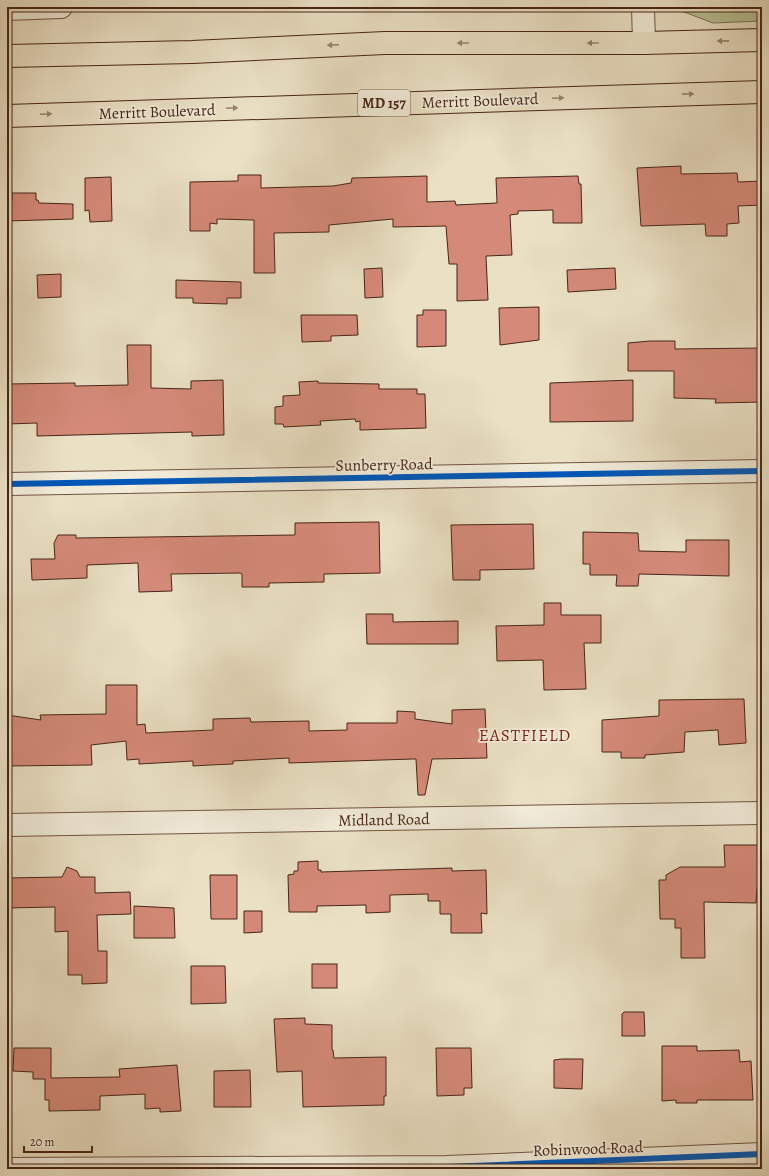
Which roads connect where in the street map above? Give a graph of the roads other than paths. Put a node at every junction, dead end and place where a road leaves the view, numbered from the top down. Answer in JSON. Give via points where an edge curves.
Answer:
{"nodes":[{"id":1,"x":61,"y":7,"type":"edge"},
{"id":2,"x":643,"y":7,"type":"edge"},
{"id":3,"x":7,"y":9,"type":"edge"},
{"id":4,"x":762,"y":40,"type":"edge"},
{"id":5,"x":644,"y":43,"type":"junction"},
{"id":6,"x":7,"y":56,"type":"edge"},
{"id":7,"x":762,"y":92,"type":"edge"},
{"id":8,"x":7,"y":116,"type":"edge"},
{"id":9,"x":762,"y":471,"type":"edge"},
{"id":10,"x":7,"y":484,"type":"edge"},
{"id":11,"x":762,"y":813,"type":"edge"},
{"id":12,"x":7,"y":825,"type":"edge"},
{"id":13,"x":762,"y":1154,"type":"edge"},
{"id":14,"x":7,"y":1169,"type":"edge"}],
"edges":[{"from":1,"to":3,"type":"street"},
{"from":2,"to":5,"type":"street"},
{"from":4,"to":5,"type":"main road","one_way":true},
{"from":5,"to":6,"type":"main road","one_way":true,"via":[[385,42],[192,52]]},
{"from":8,"to":7,"type":"main road","name":"Merritt Boulevard","number":"MD 157","one_way":true},
{"from":9,"to":10,"type":"street","name":"Sunberry Road"},
{"from":11,"to":12,"type":"street","name":"Midland Road"},
{"from":13,"to":14,"type":"street","name":"Robinwood Road","via":[[447,1167]]}]}
